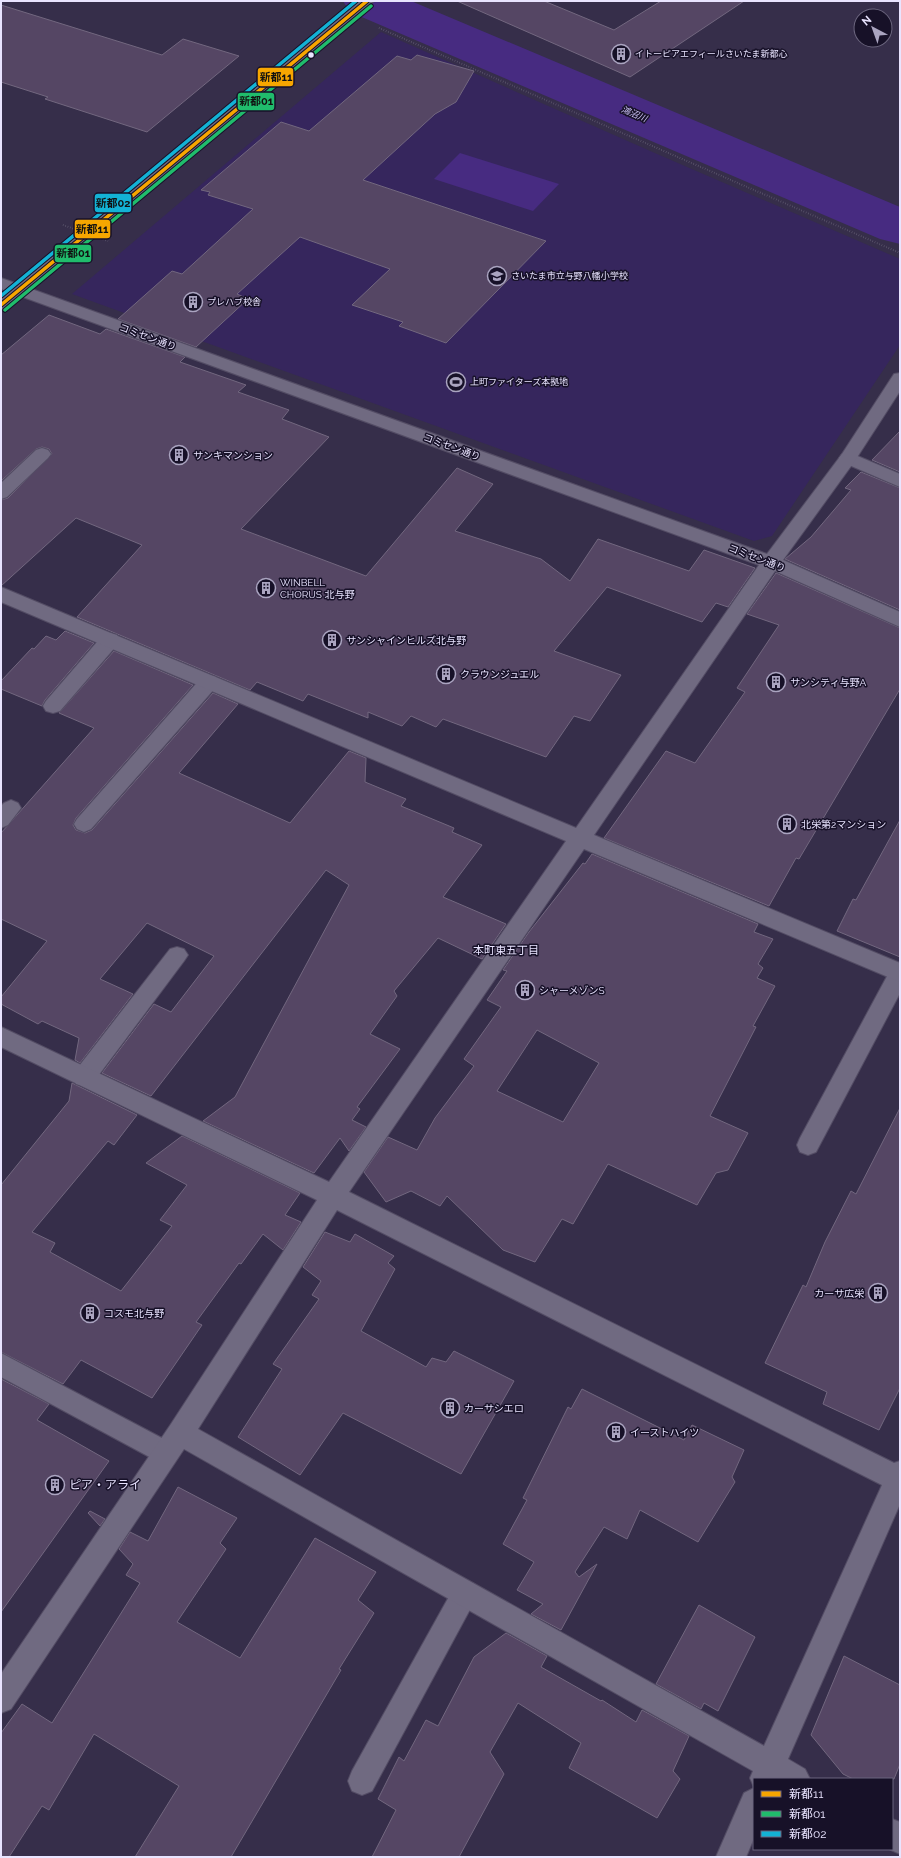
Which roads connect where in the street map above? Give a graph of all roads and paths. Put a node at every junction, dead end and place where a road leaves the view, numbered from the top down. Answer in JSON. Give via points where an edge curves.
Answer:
{"nodes":[{"id":1,"x":367,"y":1,"type":"edge"},
{"id":2,"x":374,"y":25,"type":"dead end"},
{"id":3,"x":63,"y":225,"type":"dead end"},
{"id":4,"x":108,"y":241,"type":"dead end"},
{"id":5,"x":900,"y":253,"type":"edge"},
{"id":6,"x":1,"y":283,"type":"edge"},
{"id":7,"x":20,"y":290,"type":"junction"},
{"id":8,"x":1,"y":305,"type":"edge"},
{"id":9,"x":900,"y":378,"type":"edge"},
{"id":10,"x":42,"y":454,"type":"dead end"},
{"id":11,"x":848,"y":458,"type":"junction"},
{"id":12,"x":900,"y":481,"type":"edge"},
{"id":13,"x":1,"y":493,"type":"edge"},
{"id":14,"x":771,"y":562,"type":"junction"},
{"id":15,"x":1,"y":594,"type":"edge"},
{"id":16,"x":900,"y":620,"type":"edge"},
{"id":17,"x":110,"y":640,"type":"junction"},
{"id":18,"x":209,"y":682,"type":"junction"},
{"id":19,"x":53,"y":706,"type":"dead end"},
{"id":20,"x":84,"y":824,"type":"dead end"},
{"id":21,"x":580,"y":838,"type":"junction"},
{"id":22,"x":177,"y":955,"type":"dead end"},
{"id":23,"x":900,"y":973,"type":"edge"},
{"id":24,"x":1,"y":1036,"type":"edge"},
{"id":25,"x":84,"y":1077,"type":"junction"},
{"id":26,"x":808,"y":1145,"type":"dead end"},
{"id":27,"x":332,"y":1196,"type":"junction"},
{"id":28,"x":1,"y":1364,"type":"edge"},
{"id":29,"x":173,"y":1443,"type":"junction"},
{"id":30,"x":899,"y":1477,"type":"edge"},
{"id":31,"x":465,"y":1593,"type":"junction"},
{"id":32,"x":1,"y":1699,"type":"edge"},
{"id":33,"x":767,"y":1772,"type":"edge"},
{"id":34,"x":791,"y":1778,"type":"edge"},
{"id":35,"x":362,"y":1781,"type":"dead end"},
{"id":36,"x":753,"y":1805,"type":"edge"},
{"id":37,"x":731,"y":1857,"type":"edge"}],
"edges":[{"from":1,"to":7,"type":"street"},
{"from":2,"to":5,"type":"path"},
{"from":3,"to":4,"type":"path","bridge":true},
{"from":6,"to":7,"type":"street","name":"コミセン通り"},
{"from":7,"to":8,"type":"street"},
{"from":7,"to":14,"type":"street","name":"コミセン通り"},
{"from":9,"to":11,"type":"street"},
{"from":10,"to":13,"type":"lane"},
{"from":11,"to":12,"type":"lane"},
{"from":11,"to":14,"type":"street"},
{"from":14,"to":16,"type":"street","name":"コミセン通り"},
{"from":14,"to":21,"type":"street"},
{"from":15,"to":17,"type":"street"},
{"from":17,"to":18,"type":"street"},
{"from":17,"to":19,"type":"lane"},
{"from":18,"to":20,"type":"lane"},
{"from":18,"to":21,"type":"street"},
{"from":21,"to":23,"type":"street"},
{"from":21,"to":27,"type":"street"},
{"from":22,"to":25,"type":"lane"},
{"from":23,"to":26,"type":"lane"},
{"from":24,"to":25,"type":"street"},
{"from":25,"to":27,"type":"street"},
{"from":27,"to":29,"type":"street"},
{"from":27,"to":30,"type":"street"},
{"from":28,"to":29,"type":"lane"},
{"from":29,"to":31,"type":"street"},
{"from":29,"to":32,"type":"street"},
{"from":30,"to":33,"type":"street"},
{"from":31,"to":33,"type":"street"},
{"from":31,"to":35,"type":"lane"},
{"from":33,"to":34,"type":"street"},
{"from":36,"to":37,"type":"street"}]}
